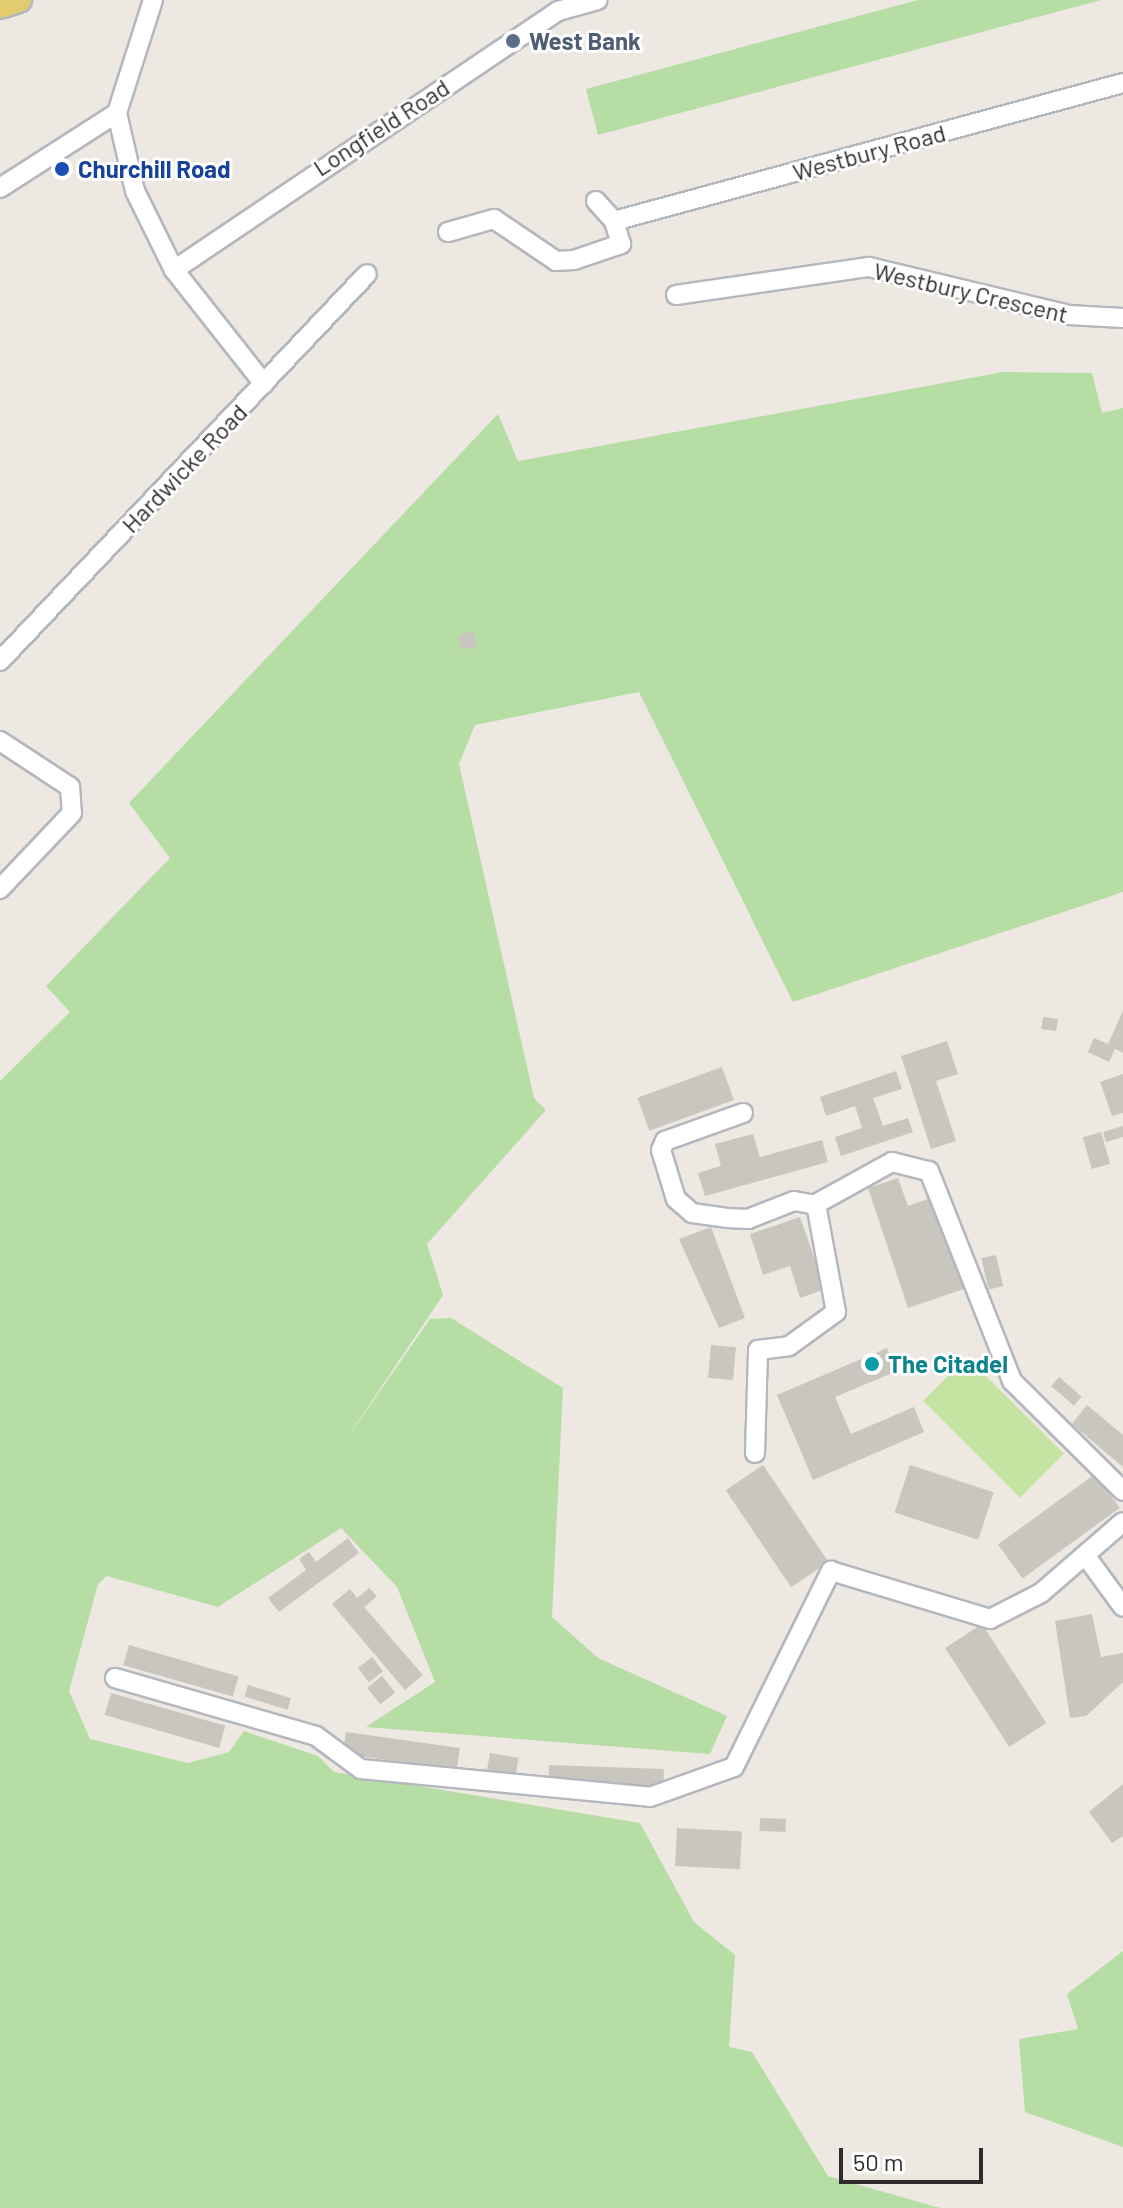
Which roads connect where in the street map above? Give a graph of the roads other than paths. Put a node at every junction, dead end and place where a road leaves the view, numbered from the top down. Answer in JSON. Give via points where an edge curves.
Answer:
{"nodes":[{"id":1,"x":19,"y":0,"type":"edge"},
{"id":2,"x":153,"y":0,"type":"edge"},
{"id":3,"x":598,"y":0,"type":"edge"},
{"id":4,"x":0,"y":6,"type":"edge"},
{"id":5,"x":1123,"y":83,"type":"edge"},
{"id":6,"x":117,"y":113,"type":"junction"},
{"id":7,"x":0,"y":188,"type":"edge"},
{"id":8,"x":596,"y":201,"type":"dead end"},
{"id":9,"x":614,"y":221,"type":"junction"},
{"id":10,"x":448,"y":232,"type":"dead end"},
{"id":11,"x":174,"y":270,"type":"junction"},
{"id":12,"x":367,"y":274,"type":"dead end"},
{"id":13,"x":676,"y":295,"type":"dead end"},
{"id":14,"x":1123,"y":318,"type":"edge"},
{"id":15,"x":264,"y":384,"type":"junction"},
{"id":16,"x":0,"y":661,"type":"edge"},
{"id":17,"x":0,"y":741,"type":"edge"},
{"id":18,"x":0,"y":889,"type":"edge"},
{"id":19,"x":743,"y":1113,"type":"dead end"},
{"id":20,"x":817,"y":1205,"type":"junction"},
{"id":21,"x":755,"y":1453,"type":"dead end"},
{"id":22,"x":1123,"y":1491,"type":"edge"},
{"id":23,"x":1123,"y":1522,"type":"edge"},
{"id":24,"x":1085,"y":1555,"type":"junction"},
{"id":25,"x":1123,"y":1607,"type":"edge"},
{"id":26,"x":115,"y":1678,"type":"dead end"}],
"edges":[{"from":1,"to":4,"type":"main road"},
{"from":2,"to":6,"type":"street"},
{"from":3,"to":11,"type":"street","name":"Longfield Road","via":[[558,11]]},
{"from":5,"to":9,"type":"street","name":"Westbury Road"},
{"from":6,"to":7,"type":"street"},
{"from":6,"to":11,"type":"street","via":[[135,191]]},
{"from":8,"to":9,"type":"street"},
{"from":9,"to":10,"type":"street","via":[[621,244],[556,261],[494,219]]},
{"from":11,"to":15,"type":"street"},
{"from":12,"to":15,"type":"street","name":"Hardwicke Road"},
{"from":13,"to":14,"type":"street","name":"Westbury Crescent","via":[[869,267],[1069,315]]},
{"from":15,"to":16,"type":"street","name":"Hardwicke Road"},
{"from":17,"to":18,"type":"street","via":[[70,787],[72,813]]},
{"from":19,"to":20,"type":"street","via":[[665,1141],[661,1150],[676,1199],[692,1213],[748,1219],[794,1201]]},
{"from":20,"to":21,"type":"street","via":[[836,1312],[789,1346],[758,1350]]},
{"from":20,"to":22,"type":"street","via":[[892,1162],[929,1171],[1012,1381]]},
{"from":23,"to":24,"type":"street"},
{"from":24,"to":25,"type":"street"},
{"from":24,"to":26,"type":"street","via":[[1041,1593],[990,1619],[831,1571],[765,1716],[734,1767],[650,1797],[361,1769],[316,1736]]}]}
